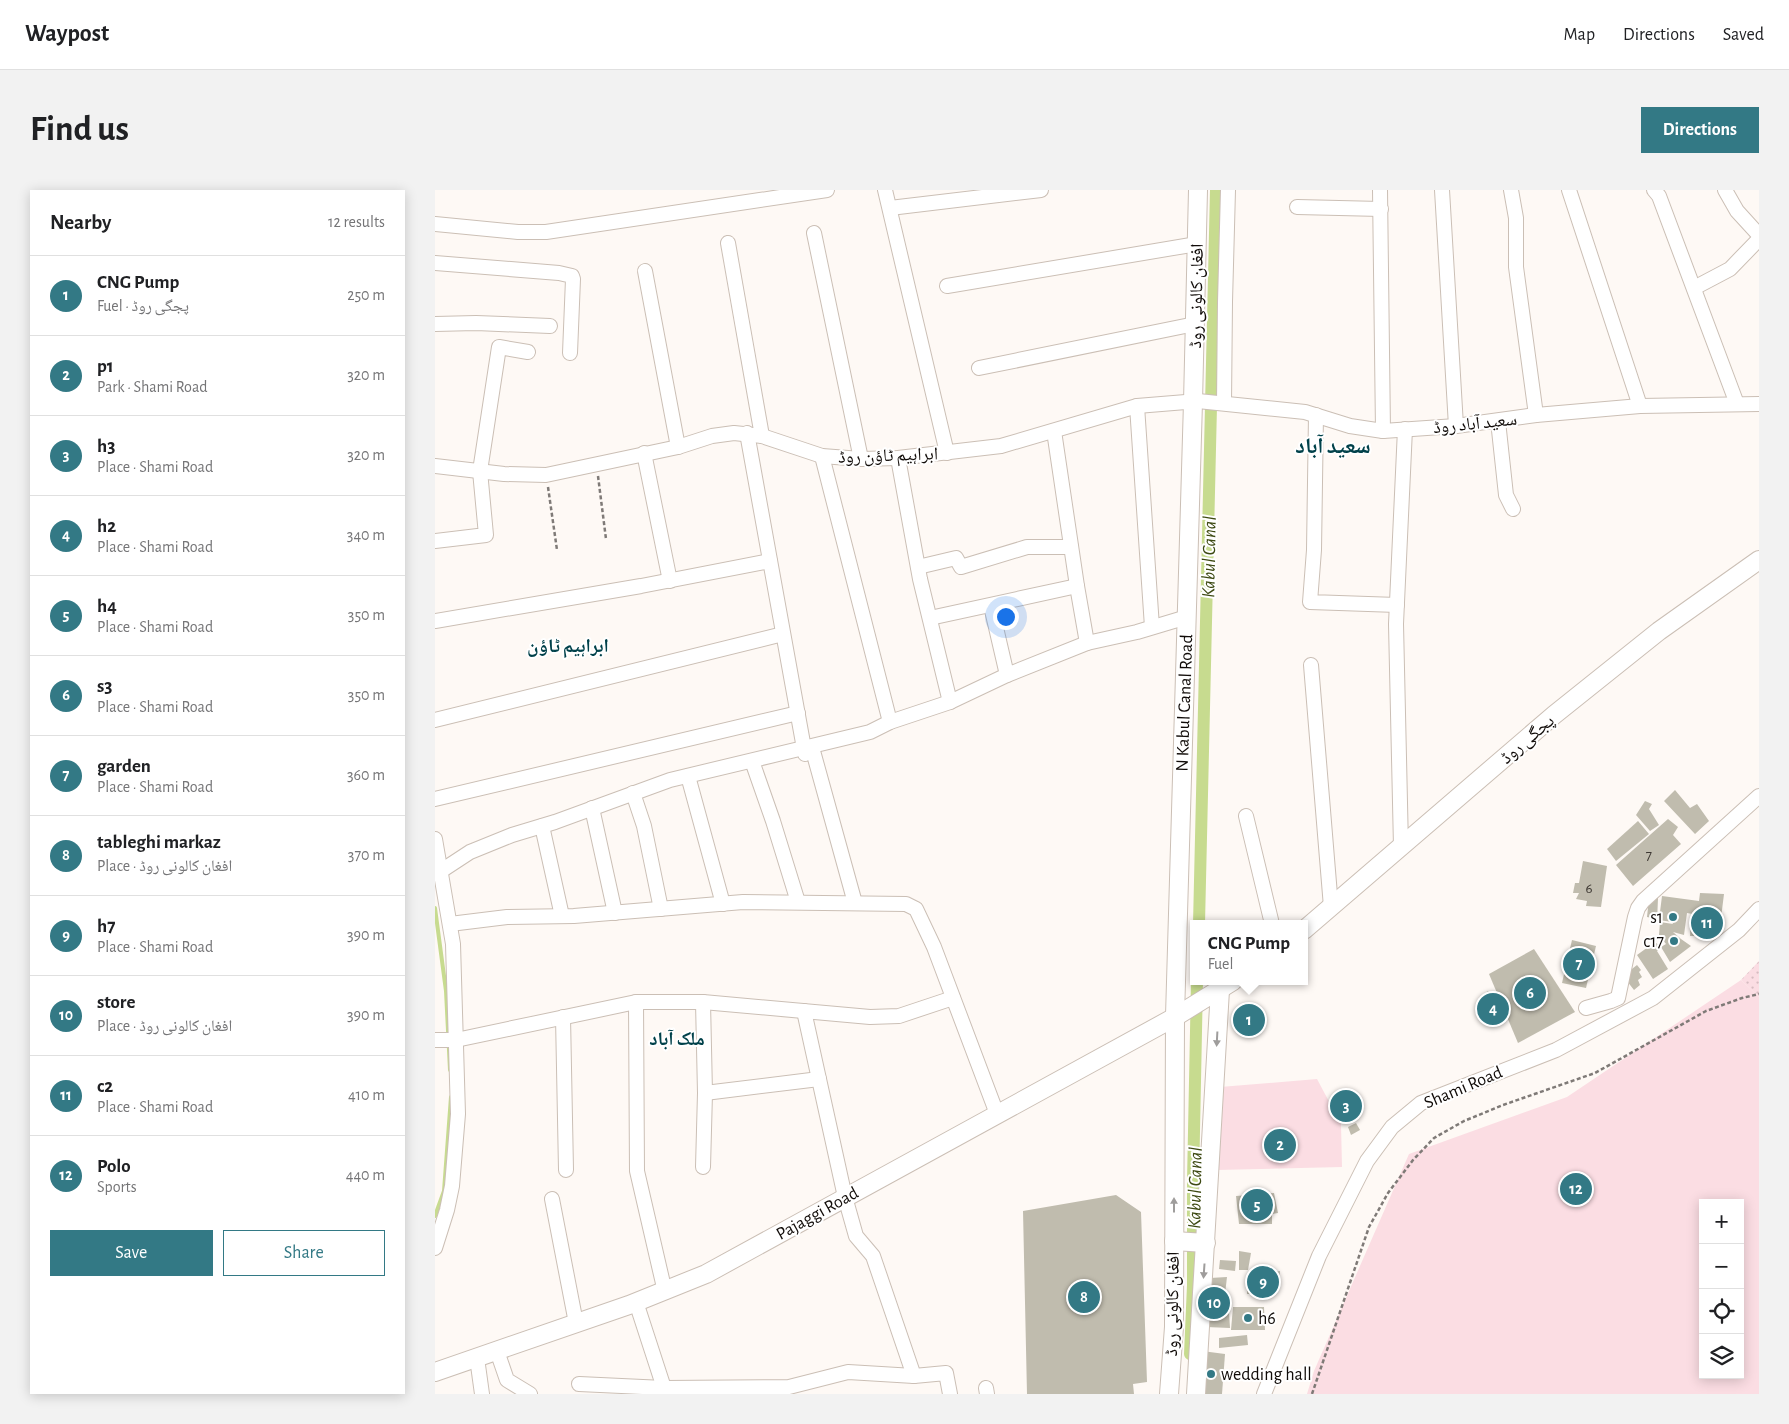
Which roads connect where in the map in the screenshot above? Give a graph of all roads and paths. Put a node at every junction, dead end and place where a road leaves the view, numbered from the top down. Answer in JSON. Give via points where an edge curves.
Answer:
{"nodes":[{"id":1,"x":827,"y":190,"type":"edge"},
{"id":2,"x":885,"y":190,"type":"edge"},
{"id":3,"x":1041,"y":190,"type":"edge"},
{"id":4,"x":1198,"y":190,"type":"edge"},
{"id":5,"x":1229,"y":190,"type":"edge"},
{"id":6,"x":1380,"y":190,"type":"edge"},
{"id":7,"x":1442,"y":190,"type":"edge"},
{"id":8,"x":1511,"y":190,"type":"edge"},
{"id":9,"x":1569,"y":190,"type":"edge"},
{"id":10,"x":1654,"y":190,"type":"edge"},
{"id":11,"x":1725,"y":190,"type":"edge"},
{"id":12,"x":1297,"y":207,"type":"dead end"},
{"id":13,"x":890,"y":208,"type":"junction"},
{"id":14,"x":1381,"y":209,"type":"junction"},
{"id":15,"x":435,"y":224,"type":"edge"},
{"id":16,"x":814,"y":233,"type":"dead end"},
{"id":17,"x":1759,"y":235,"type":"edge"},
{"id":18,"x":1759,"y":239,"type":"edge"},
{"id":19,"x":728,"y":243,"type":"dead end"},
{"id":20,"x":1197,"y":244,"type":"junction"},
{"id":21,"x":435,"y":263,"type":"edge"},
{"id":22,"x":645,"y":271,"type":"dead end"},
{"id":23,"x":947,"y":286,"type":"dead end"},
{"id":24,"x":1694,"y":288,"type":"junction"},
{"id":25,"x":435,"y":324,"type":"edge"},
{"id":26,"x":1195,"y":324,"type":"junction"},
{"id":27,"x":550,"y":326,"type":"dead end"},
{"id":28,"x":528,"y":352,"type":"dead end"},
{"id":29,"x":570,"y":353,"type":"dead end"},
{"id":30,"x":979,"y":368,"type":"dead end"},
{"id":31,"x":1196,"y":401,"type":"junction"},
{"id":32,"x":1224,"y":403,"type":"junction"},
{"id":33,"x":1737,"y":404,"type":"junction"},
{"id":34,"x":1759,"y":404,"type":"edge"},
{"id":35,"x":1137,"y":406,"type":"junction"},
{"id":36,"x":1640,"y":406,"type":"junction"},
{"id":37,"x":1316,"y":415,"type":"junction"},
{"id":38,"x":1536,"y":415,"type":"junction"},
{"id":39,"x":1498,"y":420,"type":"junction"},
{"id":40,"x":1456,"y":426,"type":"junction"},
{"id":41,"x":1405,"y":430,"type":"junction"},
{"id":42,"x":1054,"y":431,"type":"junction"},
{"id":43,"x":1383,"y":431,"type":"junction"},
{"id":44,"x":747,"y":433,"type":"junction"},
{"id":45,"x":762,"y":436,"type":"junction"},
{"id":46,"x":678,"y":447,"type":"junction"},
{"id":47,"x":645,"y":453,"type":"junction"},
{"id":48,"x":947,"y":453,"type":"junction"},
{"id":49,"x":822,"y":456,"type":"junction"},
{"id":50,"x":861,"y":458,"type":"junction"},
{"id":51,"x":899,"y":458,"type":"junction"},
{"id":52,"x":596,"y":464,"type":"junction"},
{"id":53,"x":435,"y":466,"type":"edge"},
{"id":54,"x":480,"y":472,"type":"junction"},
{"id":55,"x":546,"y":475,"type":"junction"},
{"id":56,"x":1513,"y":509,"type":"dead end"},
{"id":57,"x":606,"y":539,"type":"dead end"},
{"id":58,"x":435,"y":541,"type":"edge"},
{"id":59,"x":1071,"y":547,"type":"junction"},
{"id":60,"x":557,"y":550,"type":"dead end"},
{"id":61,"x":1759,"y":560,"type":"edge"},
{"id":62,"x":771,"y":562,"type":"junction"},
{"id":63,"x":918,"y":567,"type":"junction"},
{"id":64,"x":670,"y":580,"type":"junction"},
{"id":65,"x":1077,"y":586,"type":"junction"},
{"id":66,"x":1397,"y":605,"type":"junction"},
{"id":67,"x":991,"y":606,"type":"junction"},
{"id":68,"x":1187,"y":617,"type":"junction"},
{"id":69,"x":930,"y":618,"type":"junction"},
{"id":70,"x":435,"y":621,"type":"edge"},
{"id":71,"x":1152,"y":627,"type":"junction"},
{"id":72,"x":783,"y":634,"type":"junction"},
{"id":73,"x":1087,"y":643,"type":"junction"},
{"id":74,"x":1311,"y":665,"type":"dead end"},
{"id":75,"x":1007,"y":675,"type":"junction"},
{"id":76,"x":950,"y":702,"type":"junction"},
{"id":77,"x":798,"y":713,"type":"junction"},
{"id":78,"x":435,"y":720,"type":"edge"},
{"id":79,"x":890,"y":722,"type":"junction"},
{"id":80,"x":804,"y":748,"type":"junction"},
{"id":81,"x":752,"y":761,"type":"junction"},
{"id":82,"x":688,"y":776,"type":"junction"},
{"id":83,"x":633,"y":793,"type":"junction"},
{"id":84,"x":1759,"y":796,"type":"edge"},
{"id":85,"x":435,"y":799,"type":"edge"},
{"id":86,"x":592,"y":808,"type":"junction"},
{"id":87,"x":1246,"y":816,"type":"dead end"},
{"id":88,"x":542,"y":826,"type":"junction"},
{"id":89,"x":435,"y":839,"type":"edge"},
{"id":90,"x":1401,"y":847,"type":"junction"},
{"id":91,"x":441,"y":871,"type":"junction"},
{"id":92,"x":798,"y":902,"type":"junction"},
{"id":93,"x":855,"y":903,"type":"junction"},
{"id":94,"x":723,"y":904,"type":"junction"},
{"id":95,"x":1331,"y":907,"type":"junction"},
{"id":96,"x":661,"y":909,"type":"junction"},
{"id":97,"x":1759,"y":909,"type":"edge"},
{"id":98,"x":615,"y":912,"type":"junction"},
{"id":99,"x":561,"y":916,"type":"junction"},
{"id":100,"x":1271,"y":920,"type":"edge"},
{"id":101,"x":450,"y":924,"type":"junction"},
{"id":102,"x":1308,"y":927,"type":"edge"},
{"id":103,"x":1221,"y":989,"type":"edge"},
{"id":104,"x":1759,"y":994,"type":"edge"},
{"id":105,"x":953,"y":998,"type":"junction"},
{"id":106,"x":636,"y":1002,"type":"junction"},
{"id":107,"x":703,"y":1002,"type":"junction"},
{"id":108,"x":1586,"y":1008,"type":"dead end"},
{"id":109,"x":804,"y":1011,"type":"junction"},
{"id":110,"x":1177,"y":1013,"type":"junction"},
{"id":111,"x":563,"y":1017,"type":"junction"},
{"id":112,"x":445,"y":1040,"type":"edge"},
{"id":113,"x":819,"y":1079,"type":"junction"},
{"id":114,"x":705,"y":1093,"type":"junction"},
{"id":115,"x":997,"y":1114,"type":"junction"},
{"id":116,"x":703,"y":1167,"type":"dead end"},
{"id":117,"x":566,"y":1170,"type":"dead end"},
{"id":118,"x":845,"y":1197,"type":"junction"},
{"id":119,"x":552,"y":1200,"type":"dead end"},
{"id":120,"x":1189,"y":1242,"type":"junction"},
{"id":121,"x":435,"y":1248,"type":"edge"},
{"id":122,"x":665,"y":1292,"type":"junction"},
{"id":123,"x":636,"y":1302,"type":"junction"},
{"id":124,"x":576,"y":1323,"type":"junction"},
{"id":125,"x":497,"y":1351,"type":"junction"},
{"id":126,"x":477,"y":1358,"type":"junction"},
{"id":127,"x":435,"y":1372,"type":"edge"},
{"id":128,"x":914,"y":1376,"type":"junction"},
{"id":129,"x":579,"y":1384,"type":"dead end"},
{"id":130,"x":664,"y":1388,"type":"junction"},
{"id":131,"x":481,"y":1394,"type":"edge"},
{"id":132,"x":530,"y":1394,"type":"edge"},
{"id":133,"x":950,"y":1394,"type":"edge"},
{"id":134,"x":1169,"y":1394,"type":"edge"},
{"id":135,"x":1196,"y":1394,"type":"edge"},
{"id":136,"x":1264,"y":1394,"type":"edge"},
{"id":137,"x":1312,"y":1394,"type":"edge"}],
"edges":[{"from":1,"to":15,"type":"street","via":[[546,232]]},
{"from":2,"to":13,"type":"street"},
{"from":3,"to":13,"type":"street"},
{"from":4,"to":20,"type":"main road","name":"افغان کالونی روڈ"},
{"from":5,"to":32,"type":"street"},
{"from":6,"to":14,"type":"street"},
{"from":7,"to":40,"type":"street"},
{"from":8,"to":38,"type":"street","via":[[1516,218],[1516,267]]},
{"from":9,"to":36,"type":"street"},
{"from":10,"to":24,"type":"street"},
{"from":11,"to":17,"type":"street","via":[[1737,211]]},
{"from":12,"to":14,"type":"street"},
{"from":13,"to":48,"type":"street"},
{"from":14,"to":43,"type":"street"},
{"from":16,"to":50,"type":"street"},
{"from":18,"to":24,"type":"street","via":[[1729,269]]},
{"from":19,"to":45,"type":"street"},
{"from":20,"to":23,"type":"street"},
{"from":20,"to":26,"type":"main road","name":"افغان کالونی روڈ"},
{"from":21,"to":29,"type":"street","via":[[572,276]]},
{"from":22,"to":46,"type":"street"},
{"from":24,"to":33,"type":"street"},
{"from":25,"to":27,"type":"street","via":[[476,322]]},
{"from":26,"to":30,"type":"street"},
{"from":26,"to":31,"type":"main road","name":"افغان کالونی روڈ"},
{"from":28,"to":54,"type":"street","via":[[499,347]]},
{"from":31,"to":32,"type":"street","name":"سعید آباد روڈ"},
{"from":31,"to":35,"type":"street","name":"ابراہیم ٹاؤن روڈ"},
{"from":31,"to":68,"type":"main road","name":"N Kabul Canal Road"},
{"from":32,"to":37,"type":"street","name":"سعید آباد روڈ"},
{"from":33,"to":34,"type":"street","name":"سعید آباد روڈ"},
{"from":33,"to":36,"type":"street","name":"سعید آباد روڈ"},
{"from":35,"to":42,"type":"street","name":"ابراہیم ٹاؤن روڈ"},
{"from":35,"to":71,"type":"street"},
{"from":36,"to":38,"type":"street","name":"سعید آباد روڈ"},
{"from":37,"to":43,"type":"street","name":"سعید آباد روڈ","via":[[1350,426]]},
{"from":37,"to":66,"type":"street","via":[[1315,550],[1309,602]]},
{"from":38,"to":39,"type":"street","name":"سعید آباد روڈ"},
{"from":39,"to":40,"type":"street","name":"سعید آباد روڈ"},
{"from":39,"to":56,"type":"street","via":[[1506,495]]},
{"from":40,"to":41,"type":"street","name":"سعید آباد روڈ"},
{"from":41,"to":43,"type":"street","name":"سعید آباد روڈ"},
{"from":41,"to":66,"type":"street"},
{"from":42,"to":48,"type":"street","name":"ابراہیم ٹاؤن روڈ","via":[[1001,446]]},
{"from":42,"to":59,"type":"street"},
{"from":44,"to":45,"type":"street","name":"ابراہیم ٹاؤن روڈ"},
{"from":44,"to":46,"type":"street","name":"ابراہیم ٹاؤن روڈ","via":[[711,436]]},
{"from":44,"to":62,"type":"street"},
{"from":45,"to":49,"type":"street","name":"ابراہیم ٹاؤن روڈ"},
{"from":46,"to":47,"type":"street","name":"ابراہیم ٹاؤن روڈ"},
{"from":47,"to":52,"type":"street","name":"ابراہیم ٹاؤن روڈ"},
{"from":47,"to":64,"type":"street"},
{"from":48,"to":51,"type":"street","name":"ابراہیم ٹاؤن روڈ"},
{"from":49,"to":50,"type":"street","name":"ابراہیم ٹاؤن روڈ"},
{"from":49,"to":79,"type":"street"},
{"from":50,"to":51,"type":"street","name":"ابراہیم ٹاؤن روڈ"},
{"from":51,"to":63,"type":"street"},
{"from":52,"to":55,"type":"street","name":"ابراہیم ٹاؤن روڈ"},
{"from":52,"to":57,"type":"path"},
{"from":53,"to":54,"type":"street","name":"ابراہیم ٹاؤن روڈ"},
{"from":54,"to":55,"type":"street","name":"ابراہیم ٹاؤن روڈ"},
{"from":54,"to":58,"type":"street","via":[[486,535]]},
{"from":55,"to":60,"type":"path"},
{"from":59,"to":63,"type":"street","via":[[1027,547],[961,567],[956,558]]},
{"from":59,"to":65,"type":"street"},
{"from":61,"to":90,"type":"main road","name":"پجگی روڈ","via":[[1659,632],[1553,715]]},
{"from":62,"to":64,"type":"street"},
{"from":62,"to":72,"type":"street"},
{"from":63,"to":69,"type":"street"},
{"from":64,"to":70,"type":"street"},
{"from":65,"to":67,"type":"street"},
{"from":65,"to":73,"type":"street"},
{"from":66,"to":90,"type":"street"},
{"from":67,"to":69,"type":"street"},
{"from":67,"to":75,"type":"street"},
{"from":68,"to":71,"type":"street"},
{"from":68,"to":110,"type":"main road","name":"N Kabul Canal Road"},
{"from":69,"to":76,"type":"street"},
{"from":71,"to":73,"type":"street"},
{"from":72,"to":77,"type":"street"},
{"from":72,"to":78,"type":"street"},
{"from":73,"to":75,"type":"street"},
{"from":74,"to":95,"type":"street"},
{"from":75,"to":76,"type":"street"},
{"from":76,"to":79,"type":"street"},
{"from":77,"to":80,"type":"street"},
{"from":77,"to":85,"type":"street"},
{"from":79,"to":80,"type":"street","via":[[870,732]]},
{"from":80,"to":81,"type":"street"},
{"from":80,"to":93,"type":"street","via":[[805,754],[813,751]]},
{"from":81,"to":82,"type":"street"},
{"from":81,"to":92,"type":"street"},
{"from":82,"to":83,"type":"street"},
{"from":82,"to":94,"type":"street"},
{"from":83,"to":86,"type":"street"},
{"from":83,"to":96,"type":"street","via":[[644,826]]},
{"from":84,"to":108,"type":"street","via":[[1643,901],[1635,918],[1618,998]]},
{"from":86,"to":88,"type":"street"},
{"from":86,"to":98,"type":"street"},
{"from":87,"to":100,"type":"street"},
{"from":88,"to":91,"type":"street","via":[[470,852]]},
{"from":88,"to":99,"type":"street"},
{"from":89,"to":91,"type":"street"},
{"from":90,"to":95,"type":"main road","name":"پجگی روڈ"},
{"from":91,"to":101,"type":"street"},
{"from":92,"to":93,"type":"street"},
{"from":92,"to":94,"type":"street"},
{"from":93,"to":105,"type":"street","via":[[906,904],[916,909]]},
{"from":94,"to":96,"type":"street"},
{"from":95,"to":102,"type":"main road","name":"پجگی روڈ"},
{"from":96,"to":98,"type":"street"},
{"from":97,"to":136,"type":"street","name":"Shami Road","via":[[1739,930],[1653,998],[1555,1050],[1421,1103],[1392,1127],[1367,1161],[1319,1256]]},
{"from":98,"to":99,"type":"street"},
{"from":99,"to":101,"type":"street","via":[[507,917]]},
{"from":101,"to":112,"type":"street","via":[[453,944]]},
{"from":103,"to":110,"type":"main road"},
{"from":103,"to":120,"type":"main road","one_way":true},
{"from":104,"to":137,"type":"path","via":[[1707,1011],[1595,1073],[1503,1105],[1434,1138],[1388,1193],[1369,1227]]},
{"from":105,"to":109,"type":"street","via":[[899,1016],[870,1017]]},
{"from":105,"to":115,"type":"street"},
{"from":106,"to":107,"type":"street"},
{"from":106,"to":111,"type":"street"},
{"from":106,"to":122,"type":"street","via":[[637,1171]]},
{"from":107,"to":109,"type":"street"},
{"from":107,"to":114,"type":"street"},
{"from":109,"to":113,"type":"street"},
{"from":110,"to":115,"type":"main road","name":"Pajaggi Road"},
{"from":120,"to":110,"type":"main road","name":"افغان کالونی روڈ","one_way":true},
{"from":111,"to":112,"type":"street"},
{"from":111,"to":117,"type":"street"},
{"from":112,"to":121,"type":"street","via":[[458,1114],[447,1210]]},
{"from":113,"to":114,"type":"street"},
{"from":113,"to":118,"type":"street"},
{"from":114,"to":116,"type":"street"},
{"from":115,"to":118,"type":"main road","name":"Pajaggi Road"},
{"from":118,"to":122,"type":"main road","name":"Pajaggi Road","via":[[706,1274]]},
{"from":118,"to":128,"type":"street","via":[[856,1236],[873,1256]]},
{"from":119,"to":124,"type":"street"},
{"from":120,"to":134,"type":"main road","name":"افغان کالونی روڈ","via":[[1173,1326]]},
{"from":120,"to":135,"type":"main road","one_way":true},
{"from":122,"to":123,"type":"main road","name":"Pajaggi Road"},
{"from":123,"to":124,"type":"main road","name":"Pajaggi Road"},
{"from":123,"to":130,"type":"street"},
{"from":124,"to":125,"type":"main road","name":"Pajaggi Road"},
{"from":125,"to":126,"type":"main road","name":"Pajaggi Road"},
{"from":125,"to":132,"type":"street","via":[[507,1380]]},
{"from":126,"to":127,"type":"main road","name":"Pajaggi Road"},
{"from":126,"to":131,"type":"street"},
{"from":128,"to":130,"type":"street","via":[[849,1372],[789,1387]]},
{"from":128,"to":133,"type":"street","via":[[946,1374]]},
{"from":129,"to":130,"type":"street"}]}
